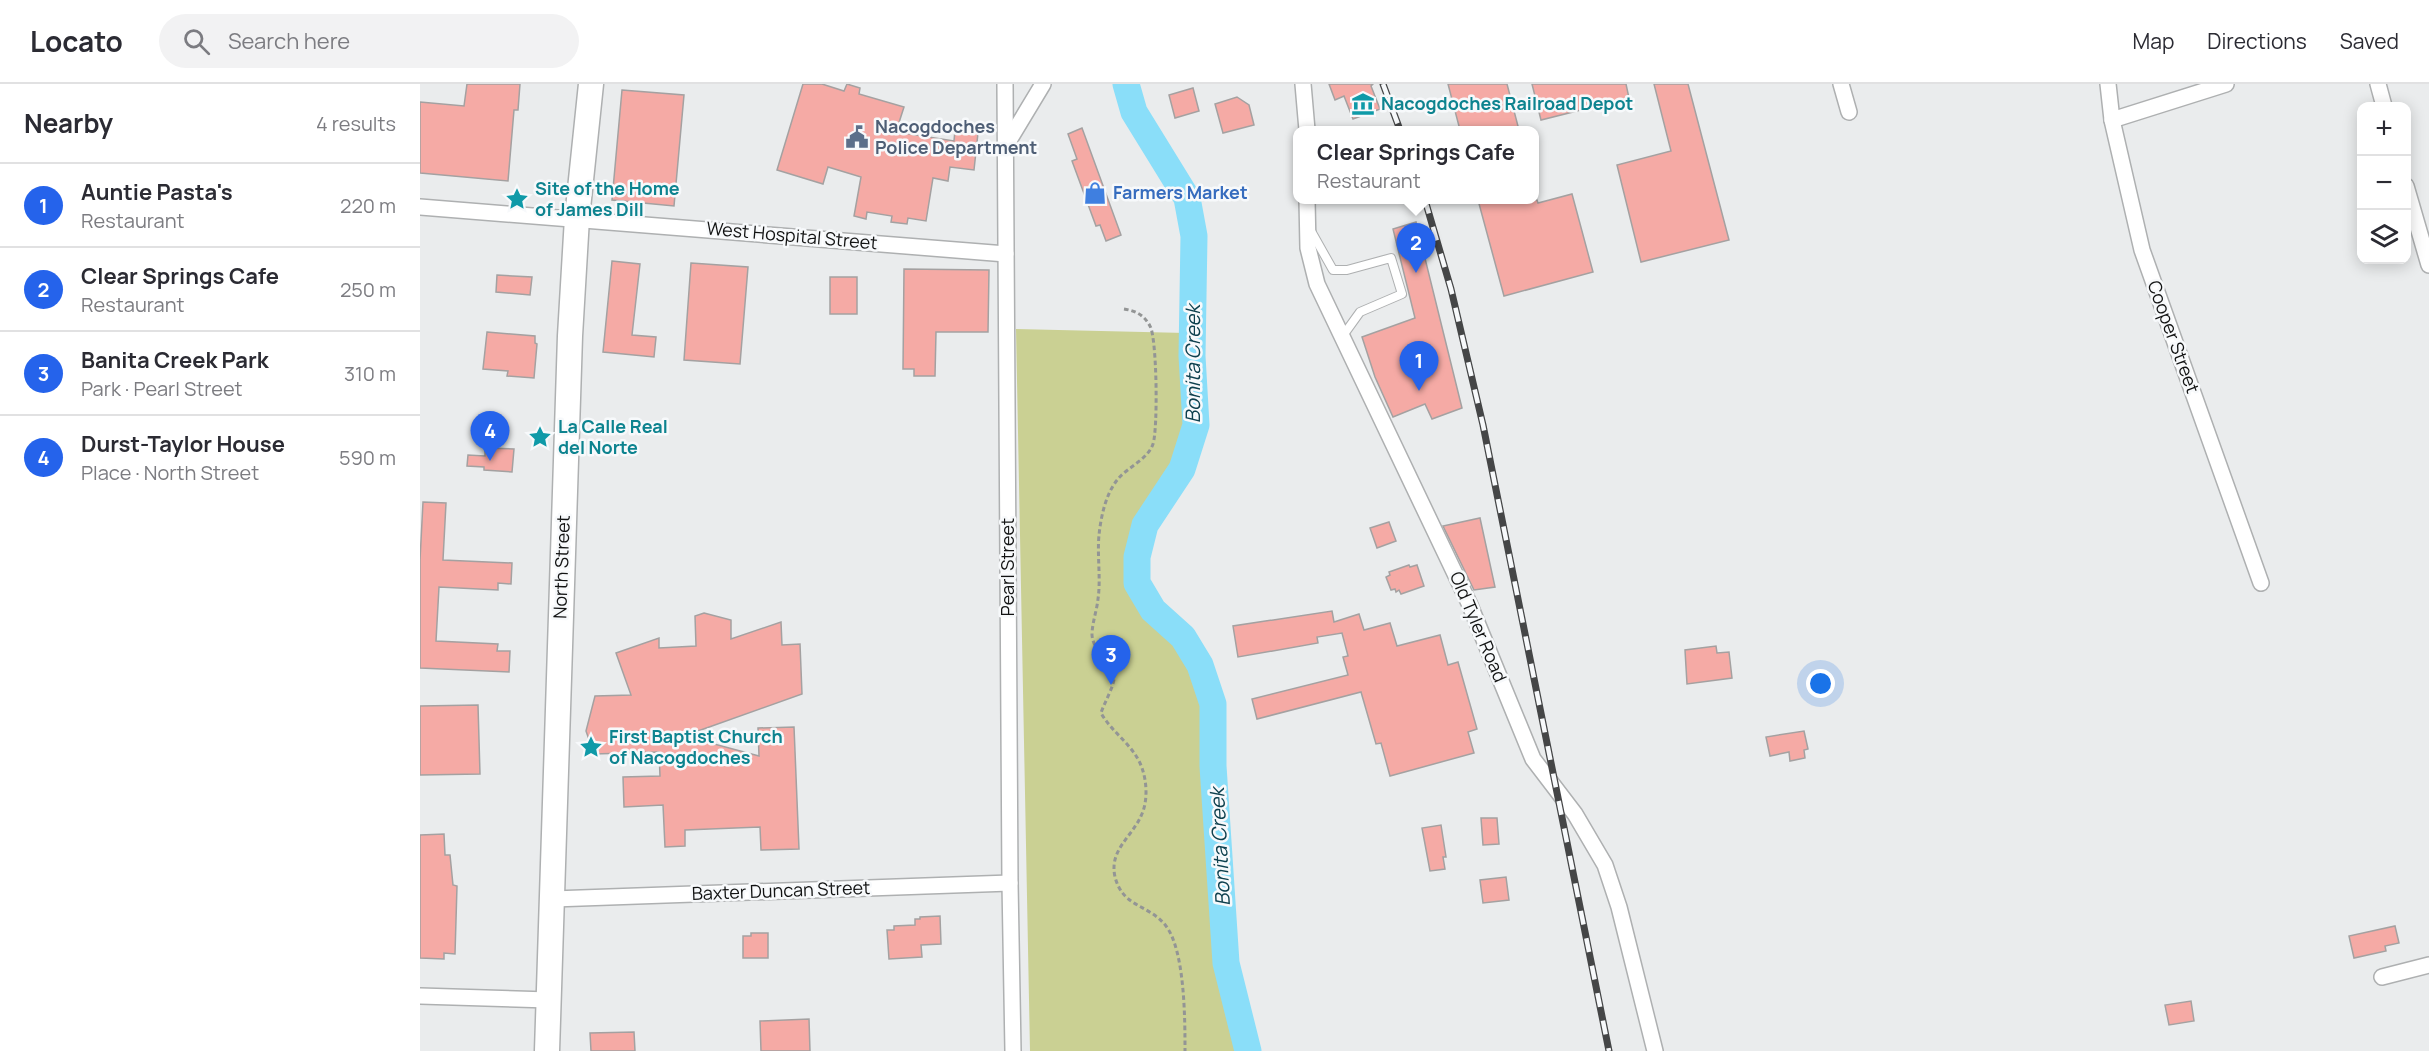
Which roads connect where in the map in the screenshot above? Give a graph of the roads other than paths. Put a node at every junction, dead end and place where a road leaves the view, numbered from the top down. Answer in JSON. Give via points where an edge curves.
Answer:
{"nodes":[{"id":1,"x":591,"y":84,"type":"edge"},
{"id":2,"x":1005,"y":84,"type":"edge"},
{"id":3,"x":1043,"y":84,"type":"edge"},
{"id":4,"x":1303,"y":84,"type":"edge"},
{"id":5,"x":1841,"y":84,"type":"edge"},
{"id":6,"x":2108,"y":84,"type":"edge"},
{"id":7,"x":2226,"y":84,"type":"edge"},
{"id":8,"x":2378,"y":84,"type":"edge"},
{"id":9,"x":2383,"y":102,"type":"edge"},
{"id":10,"x":1848,"y":112,"type":"dead end"},
{"id":11,"x":2112,"y":120,"type":"junction"},
{"id":12,"x":1307,"y":126,"type":"edge"},
{"id":13,"x":1005,"y":147,"type":"junction"},
{"id":14,"x":2411,"y":203,"type":"edge"},
{"id":15,"x":1307,"y":204,"type":"edge"},
{"id":16,"x":420,"y":207,"type":"edge"},
{"id":17,"x":577,"y":218,"type":"junction"},
{"id":18,"x":1307,"y":225,"type":"junction"},
{"id":19,"x":1006,"y":254,"type":"junction"},
{"id":20,"x":2429,"y":265,"type":"edge"},
{"id":21,"x":1342,"y":336,"type":"junction"},
{"id":22,"x":2261,"y":583,"type":"dead end"},
{"id":23,"x":1010,"y":883,"type":"junction"},
{"id":24,"x":553,"y":899,"type":"junction"},
{"id":25,"x":2429,"y":964,"type":"edge"},
{"id":26,"x":2382,"y":977,"type":"dead end"},
{"id":27,"x":420,"y":996,"type":"edge"},
{"id":28,"x":549,"y":1000,"type":"junction"},
{"id":29,"x":547,"y":1051,"type":"edge"},
{"id":30,"x":1013,"y":1051,"type":"edge"},
{"id":31,"x":1655,"y":1051,"type":"edge"}],
"edges":[{"from":1,"to":17,"type":"main road","name":"North Street"},
{"from":2,"to":13,"type":"street","name":"Pearl Street"},
{"from":3,"to":13,"type":"street"},
{"from":4,"to":12,"type":"street"},
{"from":5,"to":10,"type":"street"},
{"from":6,"to":11,"type":"street","name":"Cooper Street"},
{"from":7,"to":11,"type":"street"},
{"from":8,"to":9,"type":"street"},
{"from":11,"to":22,"type":"street","name":"Cooper Street","via":[[2142,250]]},
{"from":13,"to":19,"type":"street","name":"Pearl Street"},
{"from":14,"to":20,"type":"street"},
{"from":15,"to":18,"type":"street","name":"Old Tyler Road"},
{"from":16,"to":17,"type":"street","name":"West Hospital Street"},
{"from":17,"to":19,"type":"street","name":"West Hospital Street"},
{"from":17,"to":24,"type":"main road","name":"North Street","via":[[565,458]]},
{"from":18,"to":21,"type":"street","name":"Old Tyler Road","via":[[1316,281]]},
{"from":18,"to":21,"type":"lane","via":[[1333,270],[1391,258],[1402,294],[1360,312]]},
{"from":19,"to":23,"type":"street","name":"Pearl Street"},
{"from":21,"to":31,"type":"street","name":"Old Tyler Road","via":[[1470,603],[1533,759],[1575,813],[1605,865]]},
{"from":23,"to":24,"type":"street","name":"Baxter Duncan Street"},
{"from":23,"to":30,"type":"street","name":"Pearl Street"},
{"from":24,"to":28,"type":"main road","name":"North Street"},
{"from":25,"to":26,"type":"street"},
{"from":27,"to":28,"type":"street"},
{"from":28,"to":29,"type":"main road","name":"North Street"}]}
